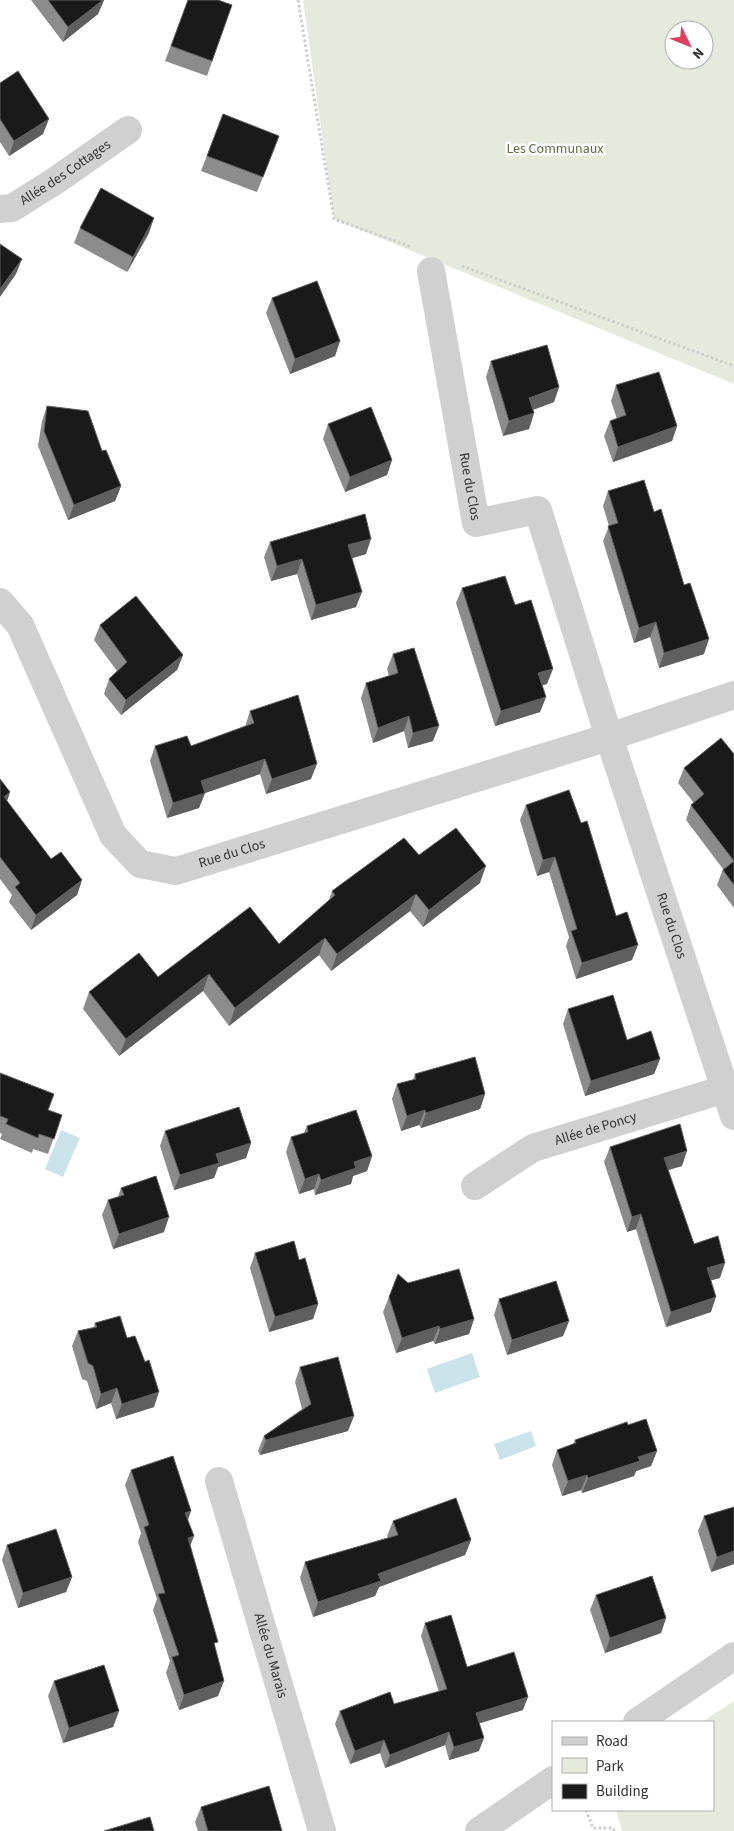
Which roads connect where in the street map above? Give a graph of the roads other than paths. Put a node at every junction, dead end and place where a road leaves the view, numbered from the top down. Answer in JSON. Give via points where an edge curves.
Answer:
{"nodes":[{"id":1,"x":128,"y":130,"type":"dead end"},
{"id":2,"x":0,"y":209,"type":"edge"},
{"id":3,"x":435,"y":261,"type":"road end"},
{"id":4,"x":0,"y":602,"type":"edge"},
{"id":5,"x":734,"y":695,"type":"edge"},
{"id":6,"x":609,"y":737,"type":"junction"},
{"id":7,"x":725,"y":1090,"type":"junction"},
{"id":8,"x":734,"y":1116,"type":"edge"},
{"id":9,"x":475,"y":1186,"type":"dead end"},
{"id":10,"x":219,"y":1481,"type":"dead end"},
{"id":11,"x":734,"y":1656,"type":"edge"},
{"id":12,"x":638,"y":1721,"type":"edge"},
{"id":13,"x":552,"y":1781,"type":"edge"},
{"id":14,"x":322,"y":1831,"type":"edge"},
{"id":15,"x":479,"y":1831,"type":"edge"}],
"edges":[{"from":1,"to":2,"type":"street","name":"Allée des Cottages","via":[[12,208]]},
{"from":3,"to":6,"type":"street","name":"Rue du Clos","via":[[476,523],[538,510]]},
{"from":4,"to":6,"type":"street","name":"Rue du Clos","via":[[20,624],[113,835],[140,864],[176,871]]},
{"from":5,"to":6,"type":"street","name":"Rue du Clos"},
{"from":6,"to":7,"type":"street","name":"Rue du Clos"},
{"from":7,"to":8,"type":"street","name":"Rue du Clos"},
{"from":7,"to":9,"type":"street","name":"Allée de Poncy","via":[[533,1148]]},
{"from":10,"to":14,"type":"street","name":"Allée du Marais"},
{"from":11,"to":12,"type":"street"},
{"from":13,"to":15,"type":"street"}]}
